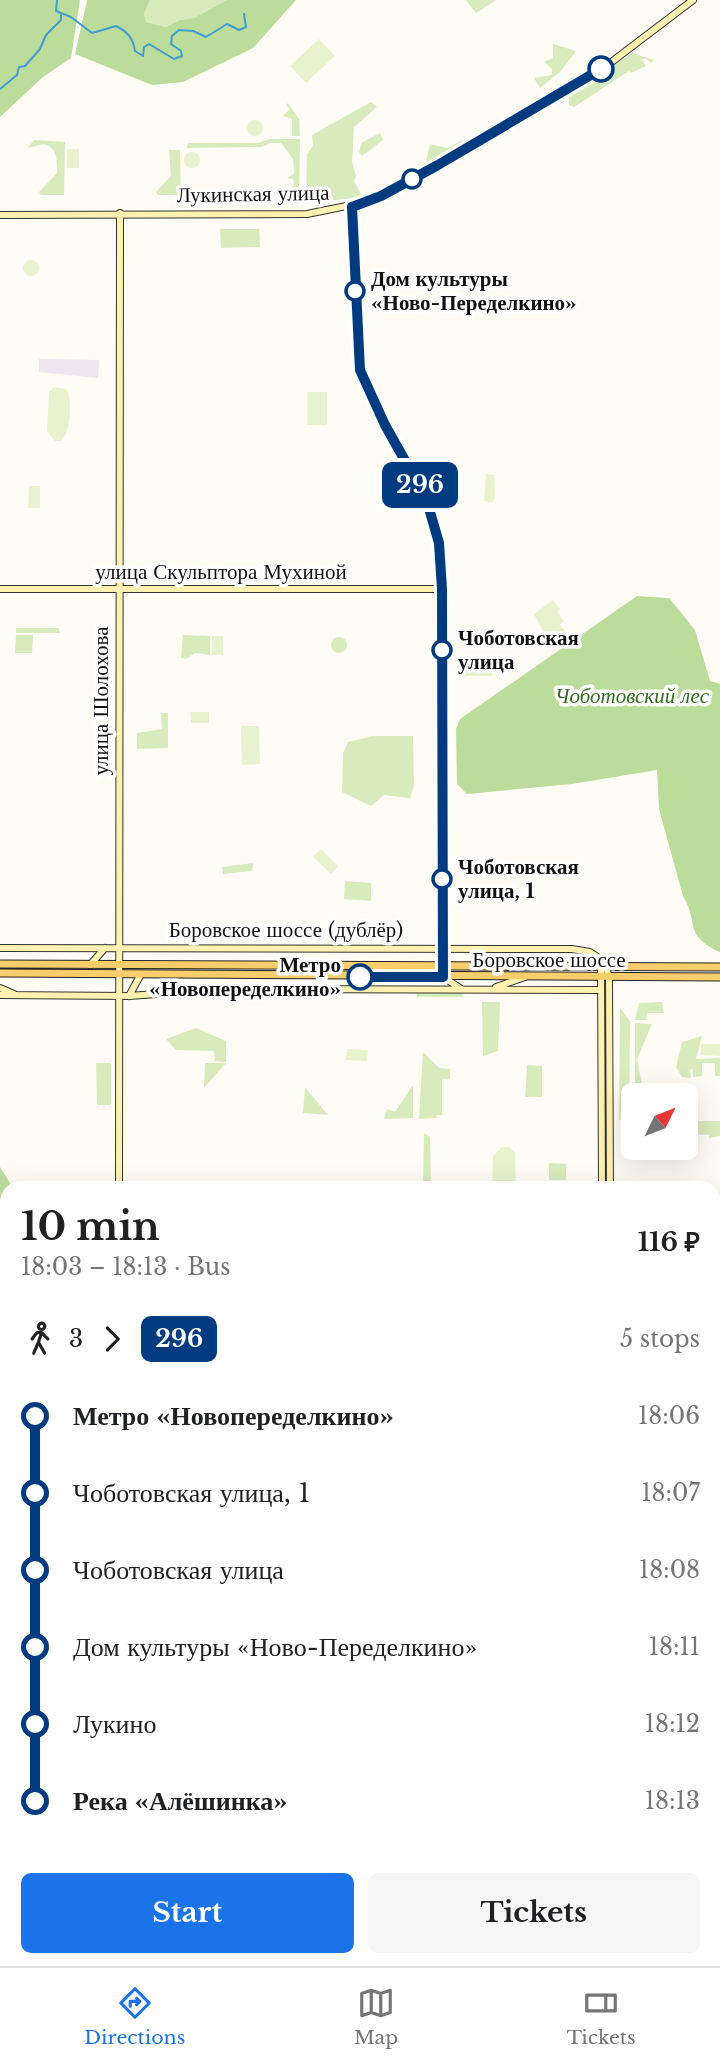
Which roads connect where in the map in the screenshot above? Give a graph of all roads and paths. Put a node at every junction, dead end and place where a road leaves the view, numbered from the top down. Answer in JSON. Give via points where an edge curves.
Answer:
{"nodes":[{"id":1,"x":693,"y":0,"type":"edge"},
{"id":2,"x":352,"y":207,"type":"junction"},
{"id":3,"x":120,"y":213,"type":"junction"},
{"id":4,"x":0,"y":215,"type":"edge"},
{"id":5,"x":0,"y":589,"type":"edge"},
{"id":6,"x":119,"y":589,"type":"junction"},
{"id":7,"x":442,"y":589,"type":"junction"},
{"id":8,"x":120,"y":947,"type":"junction"},
{"id":9,"x":0,"y":948,"type":"edge"},
{"id":10,"x":105,"y":948,"type":"junction"},
{"id":11,"x":443,"y":948,"type":"junction"},
{"id":12,"x":0,"y":964,"type":"edge"},
{"id":13,"x":119,"y":964,"type":"junction"},
{"id":14,"x":90,"y":965,"type":"junction"},
{"id":15,"x":443,"y":967,"type":"junction"},
{"id":16,"x":604,"y":967,"type":"junction"},
{"id":17,"x":720,"y":967,"type":"edge"},
{"id":18,"x":0,"y":973,"type":"edge"},
{"id":19,"x":119,"y":974,"type":"junction"},
{"id":20,"x":141,"y":974,"type":"junction"},
{"id":21,"x":443,"y":977,"type":"junction"},
{"id":22,"x":525,"y":977,"type":"junction"},
{"id":23,"x":720,"y":977,"type":"edge"},
{"id":24,"x":605,"y":978,"type":"junction"},
{"id":25,"x":0,"y":988,"type":"edge"},
{"id":26,"x":460,"y":988,"type":"junction"},
{"id":27,"x":491,"y":988,"type":"junction"},
{"id":28,"x":601,"y":990,"type":"junction"},
{"id":29,"x":0,"y":995,"type":"edge"},
{"id":30,"x":17,"y":995,"type":"junction"},
{"id":31,"x":120,"y":995,"type":"junction"},
{"id":32,"x":129,"y":996,"type":"junction"},
{"id":33,"x":119,"y":1181,"type":"edge"},
{"id":34,"x":602,"y":1181,"type":"edge"},
{"id":35,"x":610,"y":1181,"type":"edge"}],
"edges":[{"from":1,"to":2,"type":"street","name":"Лукинская улица","via":[[601,70],[398,187]]},
{"from":2,"to":3,"type":"street","name":"Лукинская улица","via":[[307,214]]},
{"from":2,"to":7,"type":"street","via":[[360,370],[426,498],[439,543]]},
{"from":3,"to":4,"type":"street","name":"Лукинская улица"},
{"from":3,"to":6,"type":"street","name":"улица Шолохова"},
{"from":5,"to":6,"type":"street","name":"улица Скульптора Мухиной"},
{"from":6,"to":7,"type":"street","name":"улица Скульптора Мухиной"},
{"from":6,"to":8,"type":"street","name":"улица Шолохова"},
{"from":7,"to":11,"type":"street"},
{"from":8,"to":10,"type":"street","name":"Боровское шоссе (дублёр)"},
{"from":8,"to":11,"type":"street","name":"Боровское шоссе (дублёр)"},
{"from":8,"to":13,"type":"street","name":"улица Шолохова"},
{"from":9,"to":10,"type":"street","name":"Боровское шоссе (дублёр)"},
{"from":10,"to":14,"type":"street"},
{"from":11,"to":15,"type":"street"},
{"from":11,"to":16,"type":"street","name":"Боровское шоссе (дублёр)","via":[[572,949],[600,957]]},
{"from":12,"to":14,"type":"main road","name":"Боровское шоссе"},
{"from":13,"to":14,"type":"main road","name":"Боровское шоссе"},
{"from":13,"to":15,"type":"main road","name":"Боровское шоссе"},
{"from":13,"to":19,"type":"street","name":"улица Шолохова"},
{"from":15,"to":16,"type":"main road","name":"Боровское шоссе"},
{"from":15,"to":21,"type":"street"},
{"from":16,"to":17,"type":"main road","name":"Боровское шоссе"},
{"from":16,"to":24,"type":"street"},
{"from":18,"to":19,"type":"main road","name":"Боровское шоссе"},
{"from":19,"to":20,"type":"main road","name":"Боровское шоссе"},
{"from":19,"to":31,"type":"street","name":"улица Шолохова"},
{"from":20,"to":21,"type":"main road","name":"Боровское шоссе"},
{"from":20,"to":32,"type":"street"},
{"from":21,"to":22,"type":"main road","name":"Боровское шоссе"},
{"from":21,"to":26,"type":"street"},
{"from":22,"to":24,"type":"main road","name":"Боровское шоссе"},
{"from":22,"to":27,"type":"street"},
{"from":23,"to":24,"type":"main road","name":"Боровское шоссе"},
{"from":24,"to":28,"type":"street"},
{"from":24,"to":35,"type":"street"},
{"from":25,"to":30,"type":"street"},
{"from":26,"to":27,"type":"street"},
{"from":26,"to":32,"type":"street","via":[[225,989]]},
{"from":27,"to":28,"type":"street"},
{"from":28,"to":34,"type":"street"},
{"from":29,"to":30,"type":"street"},
{"from":30,"to":31,"type":"street"},
{"from":31,"to":32,"type":"street"},
{"from":31,"to":33,"type":"street","name":"улица Шолохова"}]}
